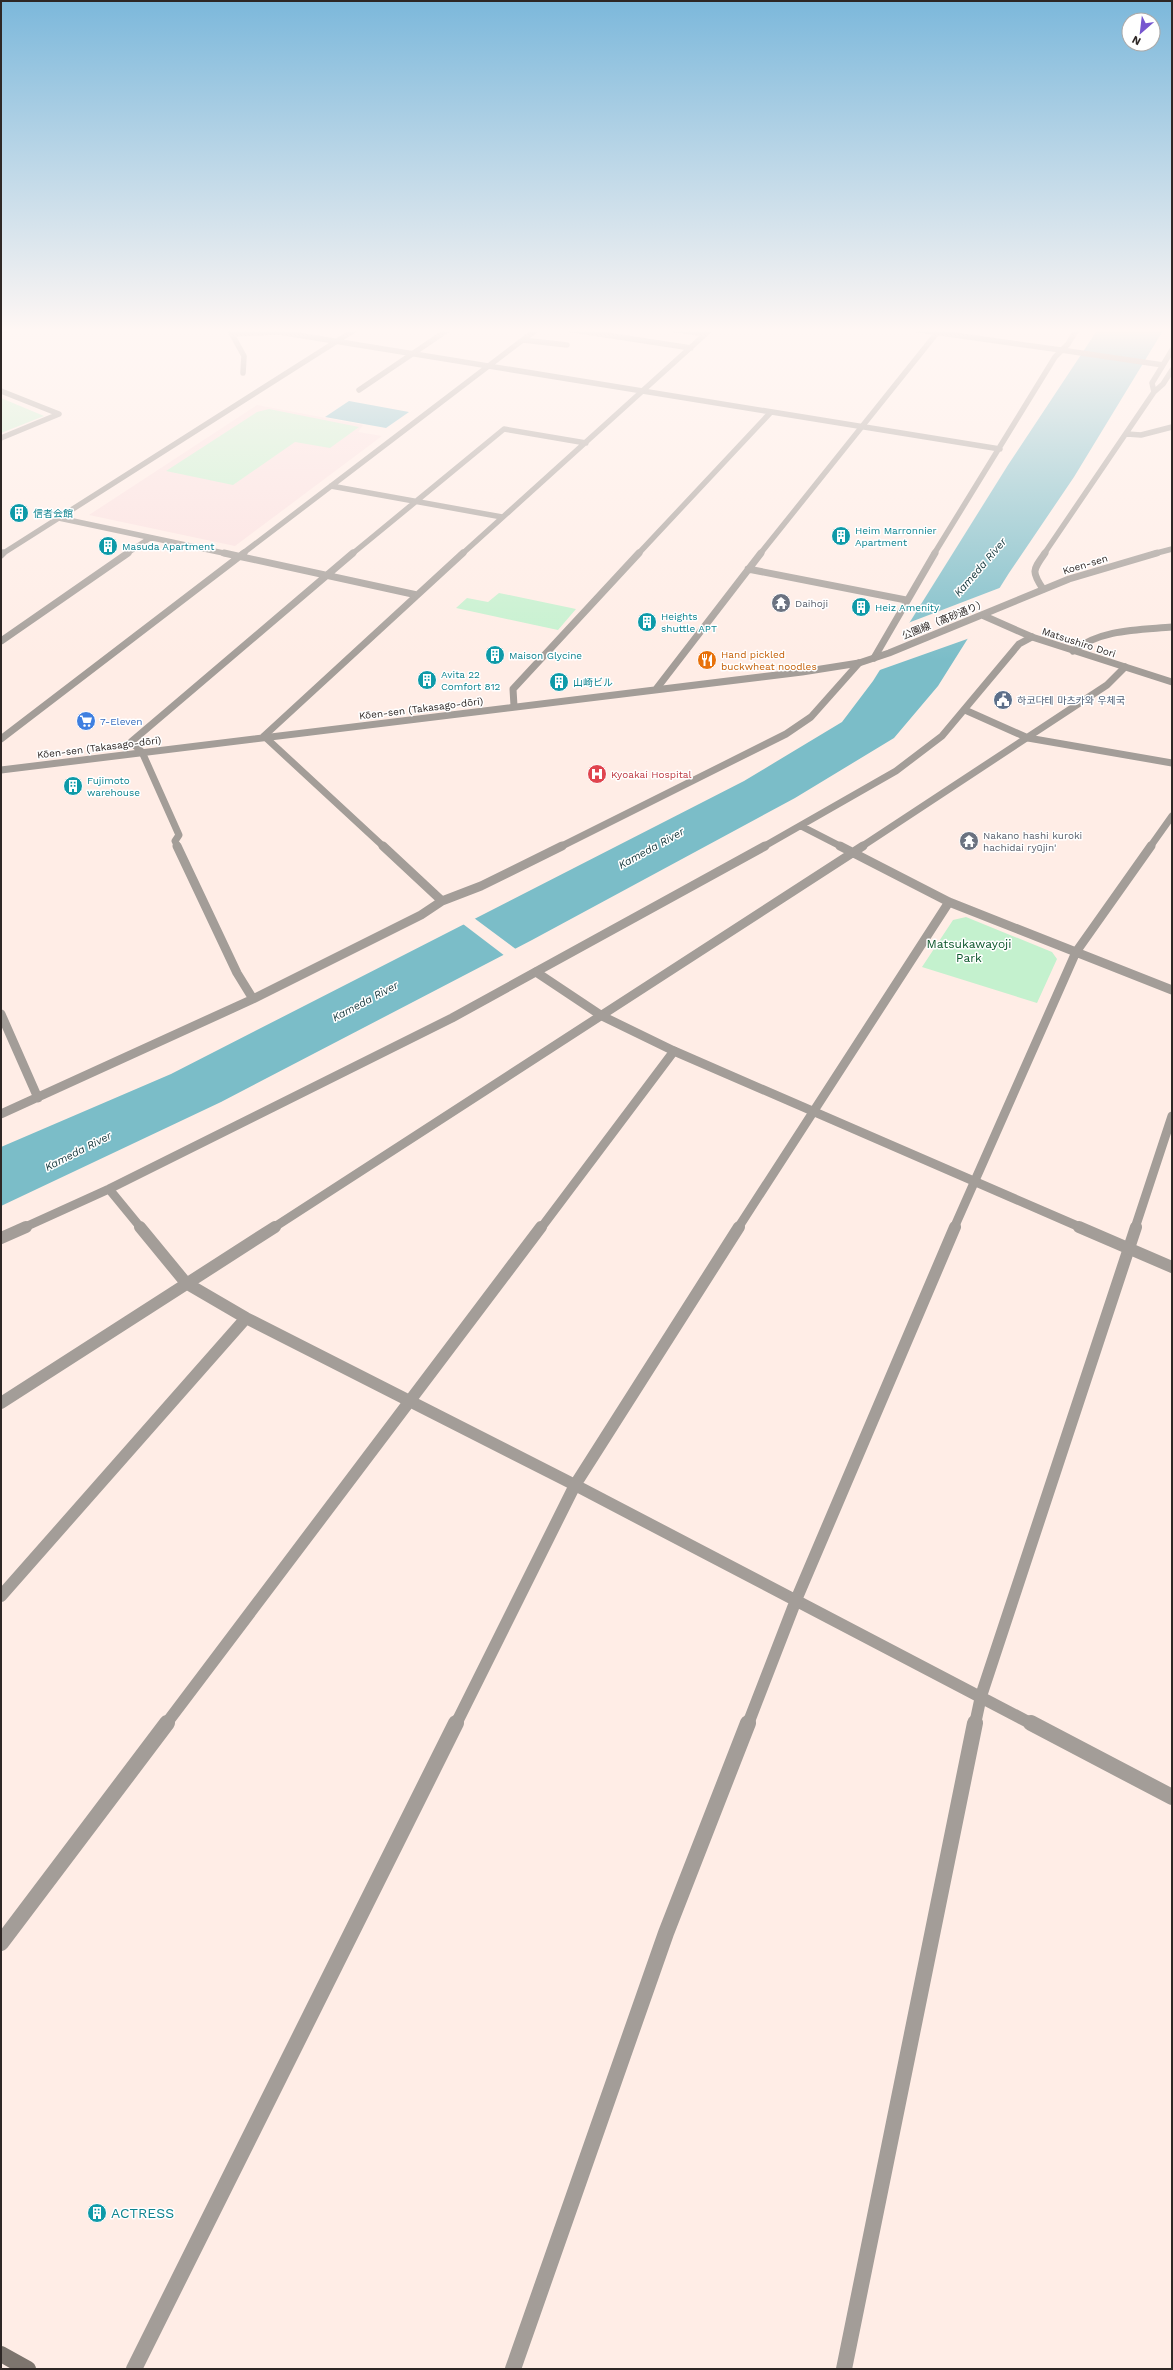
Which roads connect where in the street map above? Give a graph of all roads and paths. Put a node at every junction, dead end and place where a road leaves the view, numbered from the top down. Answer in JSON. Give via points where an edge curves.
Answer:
{"nodes":[{"id":1,"x":182,"y":440,"type":"edge"},
{"id":2,"x":392,"y":440,"type":"edge"},
{"id":3,"x":491,"y":440,"type":"edge"},
{"id":4,"x":566,"y":440,"type":"edge"},
{"id":5,"x":590,"y":440,"type":"edge"},
{"id":6,"x":745,"y":440,"type":"edge"},
{"id":7,"x":853,"y":440,"type":"edge"},
{"id":8,"x":944,"y":440,"type":"edge"},
{"id":9,"x":1006,"y":440,"type":"edge"},
{"id":10,"x":1123,"y":440,"type":"edge"},
{"id":11,"x":586,"y":443,"type":"junction"},
{"id":12,"x":1000,"y":449,"type":"junction"},
{"id":13,"x":331,"y":486,"type":"junction"},
{"id":14,"x":416,"y":502,"type":"junction"},
{"id":15,"x":502,"y":517,"type":"junction"},
{"id":16,"x":59,"y":518,"type":"junction"},
{"id":17,"x":150,"y":538,"type":"junction"},
{"id":18,"x":1172,"y":549,"type":"edge"},
{"id":19,"x":1,"y":555,"type":"edge"},
{"id":20,"x":238,"y":556,"type":"junction"},
{"id":21,"x":748,"y":569,"type":"junction"},
{"id":22,"x":327,"y":576,"type":"junction"},
{"id":23,"x":1043,"y":589,"type":"junction"},
{"id":24,"x":416,"y":595,"type":"junction"},
{"id":25,"x":906,"y":600,"type":"junction"},
{"id":26,"x":1006,"y":604,"type":"joint"},
{"id":27,"x":982,"y":615,"type":"junction"},
{"id":28,"x":1172,"y":627,"type":"edge"},
{"id":29,"x":1032,"y":637,"type":"junction"},
{"id":30,"x":1,"y":641,"type":"edge"},
{"id":31,"x":1073,"y":650,"type":"junction"},
{"id":32,"x":889,"y":653,"type":"joint"},
{"id":33,"x":874,"y":658,"type":"junction"},
{"id":34,"x":859,"y":663,"type":"junction"},
{"id":35,"x":1125,"y":667,"type":"junction"},
{"id":36,"x":1172,"y":682,"type":"edge"},
{"id":37,"x":657,"y":688,"type":"junction"},
{"id":38,"x":514,"y":706,"type":"junction"},
{"id":39,"x":965,"y":710,"type":"junction"},
{"id":40,"x":264,"y":736,"type":"junction"},
{"id":41,"x":1028,"y":738,"type":"junction"},
{"id":42,"x":1,"y":739,"type":"edge"},
{"id":43,"x":142,"y":752,"type":"junction"},
{"id":44,"x":1172,"y":763,"type":"edge"},
{"id":45,"x":1,"y":770,"type":"edge"},
{"id":46,"x":1172,"y":816,"type":"edge"},
{"id":47,"x":801,"y":826,"type":"junction"},
{"id":48,"x":850,"y":853,"type":"junction"},
{"id":49,"x":442,"y":901,"type":"junction"},
{"id":50,"x":949,"y":902,"type":"junction"},
{"id":51,"x":1076,"y":952,"type":"junction"},
{"id":52,"x":536,"y":972,"type":"junction"},
{"id":53,"x":1172,"y":990,"type":"edge"},
{"id":54,"x":253,"y":999,"type":"junction"},
{"id":55,"x":1,"y":1014,"type":"edge"},
{"id":56,"x":602,"y":1016,"type":"junction"},
{"id":57,"x":674,"y":1051,"type":"junction"},
{"id":58,"x":38,"y":1098,"type":"junction"},
{"id":59,"x":812,"y":1110,"type":"junction"},
{"id":60,"x":1,"y":1114,"type":"edge"},
{"id":61,"x":1172,"y":1116,"type":"edge"},
{"id":62,"x":974,"y":1181,"type":"junction"},
{"id":63,"x":108,"y":1189,"type":"junction"},
{"id":64,"x":1,"y":1238,"type":"edge"},
{"id":65,"x":1128,"y":1248,"type":"junction"},
{"id":66,"x":1172,"y":1267,"type":"edge"},
{"id":67,"x":186,"y":1282,"type":"junction"},
{"id":68,"x":246,"y":1318,"type":"junction"},
{"id":69,"x":411,"y":1401,"type":"junction"},
{"id":70,"x":1,"y":1403,"type":"edge"},
{"id":71,"x":575,"y":1485,"type":"junction"},
{"id":72,"x":1,"y":1596,"type":"edge"},
{"id":73,"x":796,"y":1600,"type":"junction"},
{"id":74,"x":981,"y":1696,"type":"junction"},
{"id":75,"x":1172,"y":1797,"type":"edge"},
{"id":76,"x":1,"y":1943,"type":"edge"},
{"id":77,"x":1,"y":2354,"type":"edge"},
{"id":78,"x":28,"y":2369,"type":"edge"},
{"id":79,"x":134,"y":2369,"type":"edge"},
{"id":80,"x":513,"y":2369,"type":"edge"},
{"id":81,"x":844,"y":2369,"type":"edge"}],
"edges":[{"from":1,"to":16,"type":"street"},
{"from":2,"to":13,"type":"street"},
{"from":3,"to":14,"type":"street"},
{"from":4,"to":11,"type":"street"},
{"from":5,"to":11,"type":"street"},
{"from":6,"to":38,"type":"street","via":[[512,689]]},
{"from":7,"to":21,"type":"street"},
{"from":8,"to":12,"type":"street"},
{"from":9,"to":12,"type":"street"},
{"from":10,"to":23,"type":"street","via":[[1034,569],[1034,576]]},
{"from":11,"to":15,"type":"street"},
{"from":12,"to":25,"type":"street"},
{"from":13,"to":14,"type":"street"},
{"from":13,"to":20,"type":"street"},
{"from":14,"to":15,"type":"street"},
{"from":14,"to":22,"type":"street"},
{"from":15,"to":24,"type":"street"},
{"from":16,"to":17,"type":"street"},
{"from":16,"to":19,"type":"street"},
{"from":17,"to":20,"type":"street"},
{"from":17,"to":30,"type":"street"},
{"from":18,"to":23,"type":"street","name":"Koen-sen"},
{"from":20,"to":22,"type":"street"},
{"from":20,"to":42,"type":"street"},
{"from":21,"to":25,"type":"street"},
{"from":21,"to":37,"type":"street"},
{"from":22,"to":24,"type":"street"},
{"from":22,"to":43,"type":"street","via":[[131,742]]},
{"from":23,"to":26,"type":"street","name":"Koen-sen"},
{"from":24,"to":40,"type":"street"},
{"from":25,"to":33,"type":"street"},
{"from":26,"to":27,"type":"street","name":"公園線（高砂通り）"},
{"from":27,"to":29,"type":"street","name":"Matsushiro Dori"},
{"from":27,"to":32,"type":"street","name":"公園線（高砂通り）"},
{"from":28,"to":31,"type":"street","via":[[1102,635],[1080,643]]},
{"from":29,"to":31,"type":"street","name":"Matsushiro Dori"},
{"from":29,"to":39,"type":"street","via":[[1019,644]]},
{"from":31,"to":35,"type":"street","name":"Matsushiro Dori"},
{"from":32,"to":33,"type":"street","name":"Kōen-sen (Takasago-dōri)"},
{"from":33,"to":34,"type":"street","name":"Kōen-sen (Takasago-dōri)"},
{"from":34,"to":37,"type":"street","name":"Kōen-sen (Takasago-dōri)"},
{"from":34,"to":49,"type":"street","via":[[811,717],[786,734],[481,886]]},
{"from":35,"to":36,"type":"street","name":"Matsushiro Dori"},
{"from":35,"to":41,"type":"street","via":[[1107,685]]},
{"from":37,"to":38,"type":"street","name":"Kōen-sen (Takasago-dōri)"},
{"from":38,"to":40,"type":"street","name":"Kōen-sen (Takasago-dōri)"},
{"from":39,"to":41,"type":"street"},
{"from":39,"to":47,"type":"street","via":[[942,736],[896,771]]},
{"from":40,"to":43,"type":"street","name":"Kōen-sen (Takasago-dōri)"},
{"from":40,"to":49,"type":"street"},
{"from":41,"to":44,"type":"street"},
{"from":41,"to":48,"type":"street"},
{"from":43,"to":45,"type":"street","name":"Kōen-sen (Takasago-dōri)"},
{"from":43,"to":54,"type":"street","via":[[179,835],[174,841],[237,972]]},
{"from":46,"to":51,"type":"street"},
{"from":47,"to":48,"type":"street"},
{"from":47,"to":52,"type":"street"},
{"from":48,"to":50,"type":"street"},
{"from":48,"to":56,"type":"street"},
{"from":49,"to":54,"type":"street"},
{"from":50,"to":51,"type":"street"},
{"from":50,"to":59,"type":"street"},
{"from":51,"to":53,"type":"street"},
{"from":51,"to":62,"type":"street"},
{"from":52,"to":56,"type":"street"},
{"from":52,"to":63,"type":"street","via":[[452,1018]]},
{"from":54,"to":58,"type":"street"},
{"from":55,"to":58,"type":"street"},
{"from":56,"to":57,"type":"street"},
{"from":56,"to":67,"type":"street"},
{"from":57,"to":59,"type":"street"},
{"from":57,"to":69,"type":"street"},
{"from":58,"to":60,"type":"street"},
{"from":59,"to":62,"type":"street"},
{"from":59,"to":71,"type":"street"},
{"from":61,"to":65,"type":"street"},
{"from":62,"to":65,"type":"street"},
{"from":62,"to":73,"type":"street"},
{"from":63,"to":64,"type":"street"},
{"from":63,"to":67,"type":"street"},
{"from":65,"to":66,"type":"street"},
{"from":65,"to":74,"type":"street"},
{"from":67,"to":68,"type":"street"},
{"from":67,"to":70,"type":"street"},
{"from":68,"to":69,"type":"street"},
{"from":68,"to":72,"type":"street"},
{"from":69,"to":71,"type":"street"},
{"from":69,"to":76,"type":"street"},
{"from":71,"to":73,"type":"street"},
{"from":71,"to":79,"type":"street"},
{"from":73,"to":74,"type":"street"},
{"from":73,"to":80,"type":"street","via":[[666,1933]]},
{"from":74,"to":75,"type":"street"},
{"from":74,"to":81,"type":"street"},
{"from":77,"to":78,"type":"main road"}]}
